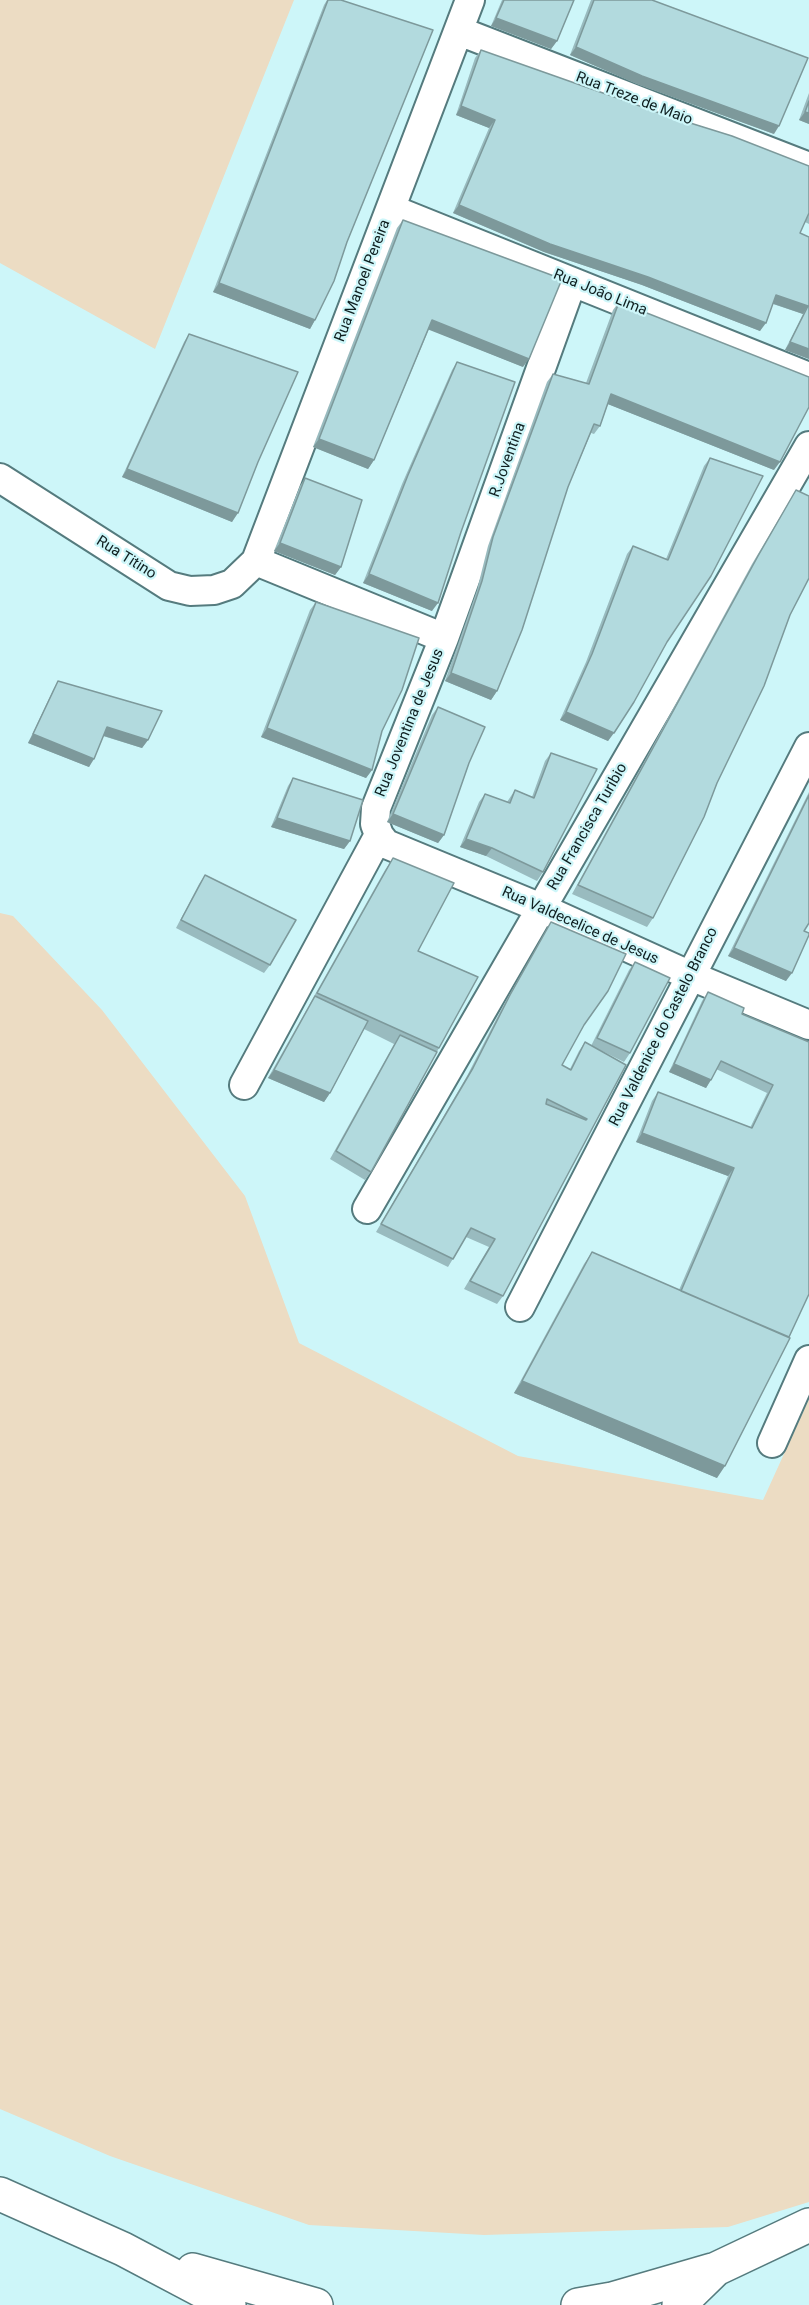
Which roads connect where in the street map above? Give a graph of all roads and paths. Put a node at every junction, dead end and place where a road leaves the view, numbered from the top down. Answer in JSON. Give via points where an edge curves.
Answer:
{"nodes":[{"id":1,"x":470,"y":0,"type":"edge"},
{"id":2,"x":459,"y":31,"type":"junction"},
{"id":3,"x":809,"y":166,"type":"edge"},
{"id":4,"x":391,"y":209,"type":"junction"},
{"id":5,"x":572,"y":282,"type":"junction"},
{"id":6,"x":809,"y":377,"type":"edge"},
{"id":7,"x":809,"y":446,"type":"edge"},
{"id":8,"x":0,"y":478,"type":"edge"},
{"id":9,"x":256,"y":561,"type":"junction"},
{"id":10,"x":444,"y":638,"type":"junction"},
{"id":11,"x":809,"y":747,"type":"edge"},
{"id":12,"x":378,"y":821,"type":"junction"},
{"id":13,"x":541,"y":908,"type":"junction"},
{"id":14,"x":691,"y":976,"type":"junction"},
{"id":15,"x":809,"y":1025,"type":"edge"},
{"id":16,"x":244,"y":1085,"type":"dead end"},
{"id":17,"x":367,"y":1209,"type":"dead end"},
{"id":18,"x":519,"y":1307,"type":"dead end"},
{"id":19,"x":809,"y":1360,"type":"edge"},
{"id":20,"x":772,"y":1443,"type":"dead end"},
{"id":21,"x":0,"y":2194,"type":"edge"},
{"id":22,"x":809,"y":2226,"type":"edge"},
{"id":23,"x":123,"y":2249,"type":"junction"},
{"id":24,"x":716,"y":2269,"type":"junction"},
{"id":25,"x":229,"y":2305,"type":"edge"},
{"id":26,"x":316,"y":2305,"type":"edge"},
{"id":27,"x":578,"y":2305,"type":"edge"},
{"id":28,"x":679,"y":2305,"type":"edge"}],
"edges":[{"from":1,"to":2,"type":"street","name":"Rua Manoel Pereira"},
{"from":2,"to":3,"type":"street","name":"Rua Treze de Maio"},
{"from":2,"to":4,"type":"street","name":"Rua Manoel Pereira"},
{"from":4,"to":5,"type":"street","name":"Rua João Lima"},
{"from":4,"to":9,"type":"street","name":"Rua Manoel Pereira"},
{"from":5,"to":6,"type":"street","name":"Rua João Lima"},
{"from":5,"to":10,"type":"street","name":"R.Joventina"},
{"from":7,"to":13,"type":"street","name":"Rua Francisca Turibio"},
{"from":8,"to":9,"type":"street","name":"Rua Titino","via":[[169,586],[190,591],[214,590],[232,584]]},
{"from":9,"to":10,"type":"street"},
{"from":10,"to":12,"type":"street","name":"Rua Joventina de Jesus"},
{"from":11,"to":14,"type":"street","name":"Rua Valdenice do Castelo Branco"},
{"from":12,"to":13,"type":"street","name":"Rua Valdecelice de Jesus","via":[[386,844]]},
{"from":12,"to":16,"type":"street","name":"Rua Joventina de Jesus"},
{"from":13,"to":14,"type":"street","name":"Rua Valdecelice de Jesus"},
{"from":13,"to":17,"type":"street","name":"Rua Francisca Turibio"},
{"from":14,"to":15,"type":"street","name":"Rua Valdecelice de Jesus"},
{"from":14,"to":18,"type":"street","name":"Rua Valdenice do Castelo Branco"},
{"from":19,"to":20,"type":"street"},
{"from":21,"to":23,"type":"main road"},
{"from":22,"to":24,"type":"main road"},
{"from":23,"to":25,"type":"main road"},
{"from":23,"to":26,"type":"main road"},
{"from":24,"to":27,"type":"main road"},
{"from":24,"to":28,"type":"main road"}]}
